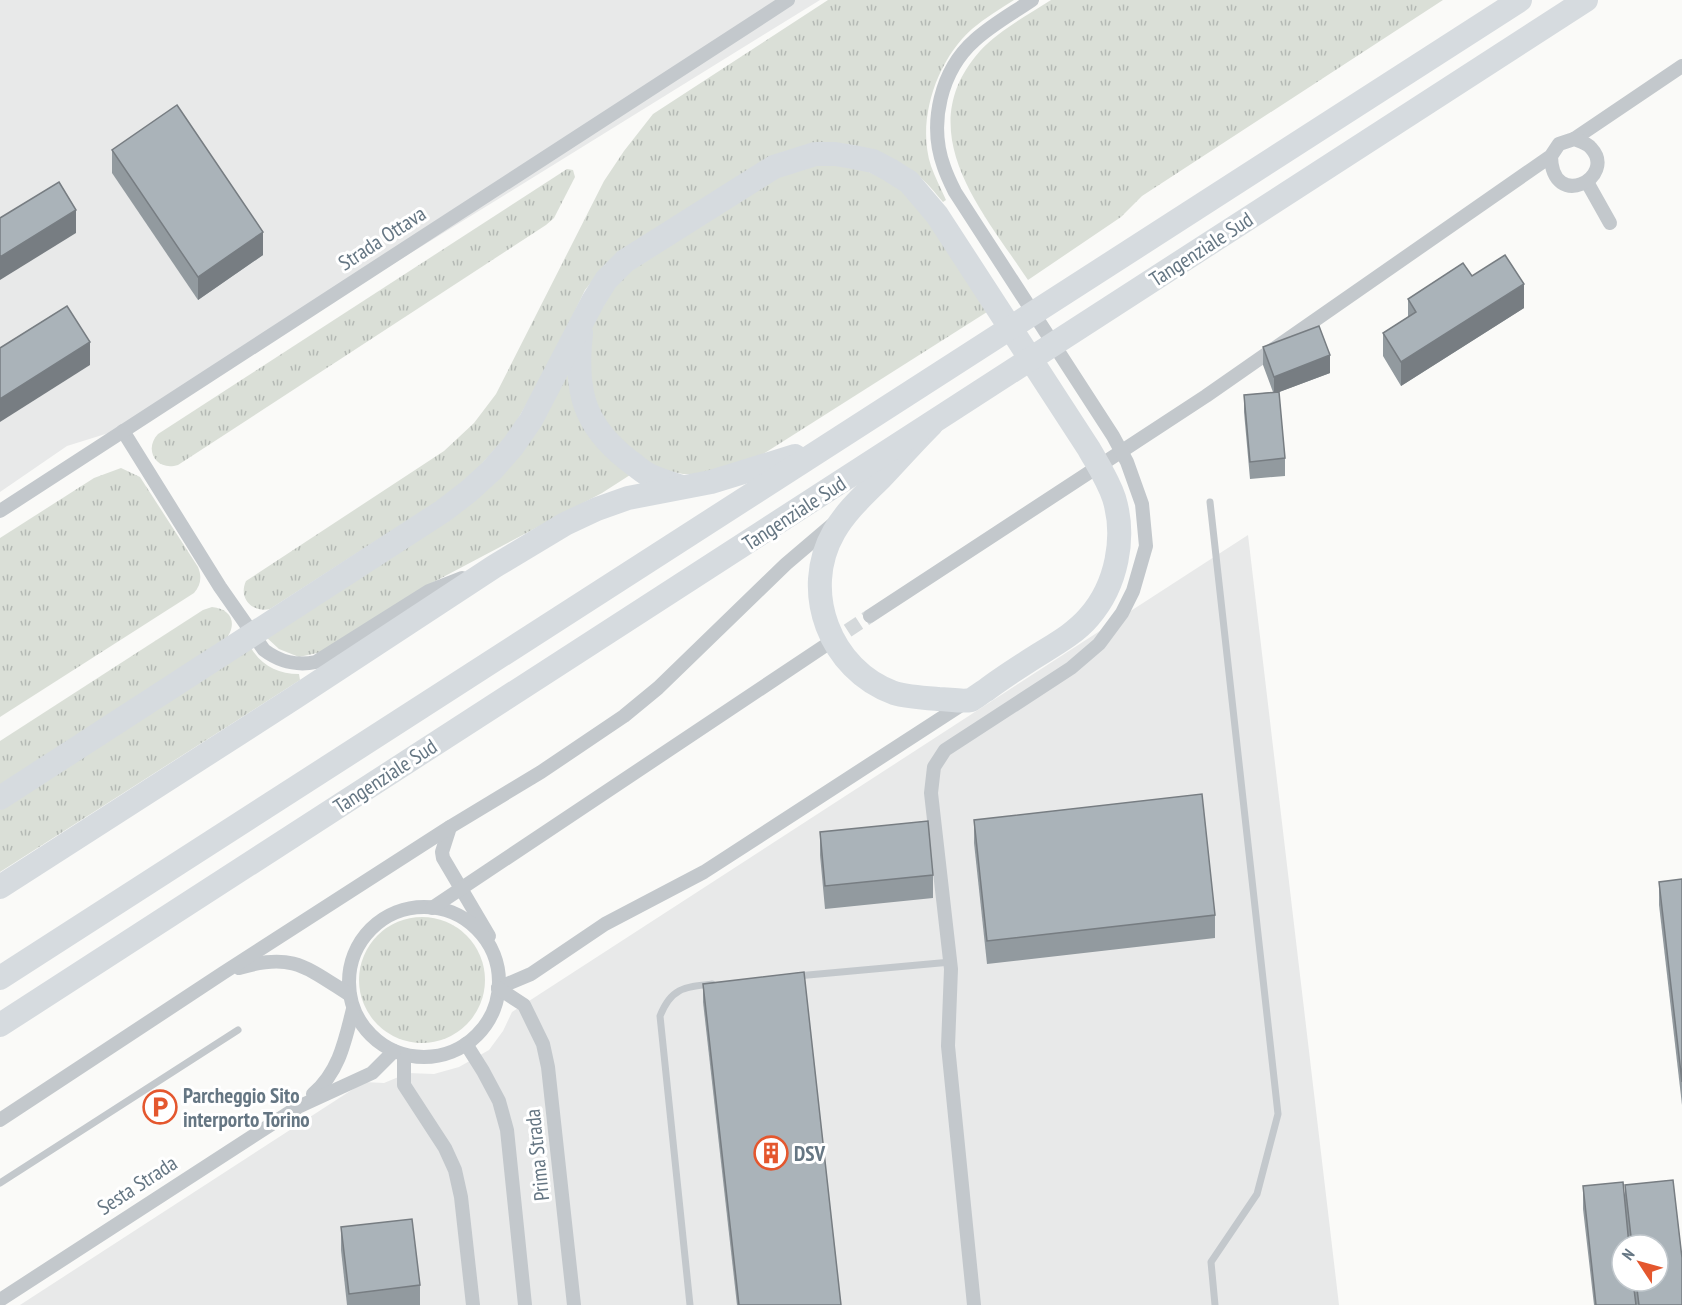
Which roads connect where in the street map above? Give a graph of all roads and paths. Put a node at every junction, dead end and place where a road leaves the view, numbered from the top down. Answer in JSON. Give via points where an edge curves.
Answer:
{"nodes":[{"id":1,"x":788,"y":0,"type":"edge"},
{"id":2,"x":1032,"y":0,"type":"edge"},
{"id":3,"x":1520,"y":0,"type":"edge"},
{"id":4,"x":1586,"y":0,"type":"edge"},
{"id":5,"x":1682,"y":66,"type":"edge"},
{"id":6,"x":1574,"y":139,"type":"junction"},
{"id":7,"x":1551,"y":156,"type":"junction"},
{"id":8,"x":1587,"y":182,"type":"junction"},
{"id":9,"x":1610,"y":223,"type":"dead end"},
{"id":10,"x":582,"y":325,"type":"junction"},
{"id":11,"x":931,"y":425,"type":"junction"},
{"id":12,"x":123,"y":431,"type":"junction"},
{"id":13,"x":826,"y":447,"type":"junction"},
{"id":14,"x":682,"y":487,"type":"junction"},
{"id":15,"x":1210,"y":502,"type":"dead end"},
{"id":16,"x":849,"y":510,"type":"junction"},
{"id":17,"x":0,"y":511,"type":"edge"},
{"id":18,"x":495,"y":566,"type":"junction"},
{"id":19,"x":870,"y":616,"type":"tunnel mouth"},
{"id":20,"x":254,"y":634,"type":"junction"},
{"id":21,"x":823,"y":647,"type":"tunnel mouth"},
{"id":22,"x":971,"y":700,"type":"junction"},
{"id":23,"x":0,"y":798,"type":"edge"},
{"id":24,"x":450,"y":827,"type":"junction"},
{"id":25,"x":0,"y":887,"type":"edge"},
{"id":26,"x":462,"y":889,"type":"junction"},
{"id":27,"x":432,"y":908,"type":"junction"},
{"id":28,"x":486,"y":929,"type":"junction"},
{"id":29,"x":951,"y":962,"type":"junction"},
{"id":30,"x":497,"y":967,"type":"junction"},
{"id":31,"x":223,"y":973,"type":"junction"},
{"id":32,"x":790,"y":977,"type":"edge"},
{"id":33,"x":0,"y":978,"type":"edge"},
{"id":34,"x":513,"y":981,"type":"junction"},
{"id":35,"x":722,"y":983,"type":"edge"},
{"id":36,"x":498,"y":988,"type":"junction"},
{"id":37,"x":350,"y":994,"type":"junction"},
{"id":38,"x":524,"y":1005,"type":"junction"},
{"id":39,"x":353,"y":1009,"type":"junction"},
{"id":40,"x":0,"y":1025,"type":"edge"},
{"id":41,"x":238,"y":1030,"type":"dead end"},
{"id":42,"x":466,"y":1044,"type":"junction"},
{"id":43,"x":399,"y":1053,"type":"junction"},
{"id":44,"x":298,"y":1107,"type":"junction"},
{"id":45,"x":0,"y":1120,"type":"edge"},
{"id":46,"x":0,"y":1183,"type":"edge"},
{"id":47,"x":0,"y":1300,"type":"edge"},
{"id":48,"x":473,"y":1305,"type":"edge"},
{"id":49,"x":525,"y":1305,"type":"edge"},
{"id":50,"x":574,"y":1305,"type":"edge"},
{"id":51,"x":690,"y":1305,"type":"edge"},
{"id":52,"x":974,"y":1305,"type":"edge"},
{"id":53,"x":1215,"y":1305,"type":"edge"}],
"edges":[{"from":1,"to":12,"type":"street","name":"Strada Ottava"},
{"from":2,"to":29,"type":"street","via":[[981,35],[958,59],[942,93],[937,114],[938,143],[955,192],[1127,462],[1143,504],[1146,546],[1133,591],[1099,644],[1071,668],[945,750],[934,767],[931,793]]},
{"from":3,"to":13,"type":"highway","name":"Tangenziale Sud"},
{"from":4,"to":11,"type":"highway","name":"Tangenziale Sud"},
{"from":5,"to":6,"type":"street"},
{"from":6,"to":7,"type":"street","via":[[1559,144]]},
{"from":6,"to":8,"type":"street","via":[[1590,146],[1595,154],[1597,165]]},
{"from":7,"to":8,"type":"street","via":[[1551,170],[1558,181],[1572,186]]},
{"from":7,"to":19,"type":"street","via":[[1206,396]]},
{"from":8,"to":9,"type":"street"},
{"from":10,"to":14,"type":"highway","via":[[578,359],[581,393],[589,415],[614,448],[647,474]]},
{"from":10,"to":20,"type":"highway","via":[[531,420],[492,470],[443,511]]},
{"from":10,"to":22,"type":"highway","via":[[606,280],[625,261],[774,167],[815,154],[835,154],[873,161],[909,182],[937,215],[1089,449],[1105,477],[1118,514],[1116,564],[1090,617]]},
{"from":11,"to":16,"type":"highway"},
{"from":11,"to":40,"type":"highway","name":"Tangenziale Sud"},
{"from":12,"to":17,"type":"street","name":"Strada Ottava"},
{"from":12,"to":20,"type":"street","via":[[220,587]]},
{"from":13,"to":14,"type":"highway"},
{"from":13,"to":33,"type":"highway","name":"Tangenziale Sud"},
{"from":14,"to":18,"type":"highway","via":[[597,509]]},
{"from":15,"to":53,"type":"lane","via":[[1278,1114],[1257,1194],[1211,1262]]},
{"from":16,"to":22,"type":"highway","via":[[823,558],[819,586],[822,610],[834,644],[858,671],[896,693]]},
{"from":16,"to":24,"type":"street","via":[[624,716]]},
{"from":18,"to":20,"type":"street","via":[[429,591],[316,662],[284,662],[264,650]]},
{"from":18,"to":25,"type":"highway"},
{"from":20,"to":23,"type":"highway"},
{"from":21,"to":26,"type":"street"},
{"from":22,"to":34,"type":"street","via":[[704,872],[604,924],[531,974]]},
{"from":24,"to":26,"type":"street","via":[[443,858]]},
{"from":24,"to":31,"type":"street"},
{"from":26,"to":27,"type":"street"},
{"from":26,"to":28,"type":"street"},
{"from":27,"to":30,"type":"street","via":[[458,915],[474,927],[487,942]]},
{"from":27,"to":37,"type":"street","via":[[409,908],[387,916],[369,930],[356,950],[349,972]]},
{"from":28,"to":30,"type":"street"},
{"from":28,"to":34,"type":"street","name":"Prima Strada"},
{"from":29,"to":32,"type":"lane"},
{"from":29,"to":52,"type":"street","via":[[948,1046]]},
{"from":30,"to":36,"type":"street"},
{"from":31,"to":37,"type":"street","via":[[280,960],[296,964]]},
{"from":31,"to":45,"type":"street"},
{"from":34,"to":36,"type":"street"},
{"from":34,"to":38,"type":"street","name":"Prima Strada"},
{"from":35,"to":51,"type":"lane","via":[[688,986],[667,999],[660,1016]]},
{"from":36,"to":38,"type":"street"},
{"from":36,"to":42,"type":"street","via":[[488,1019]]},
{"from":37,"to":39,"type":"street"},
{"from":38,"to":50,"type":"street","name":"Prima Strada","via":[[543,1044],[548,1067]]},
{"from":39,"to":43,"type":"street","via":[[377,1041]]},
{"from":39,"to":44,"type":"street","name":"Sesta Strada","via":[[343,1049],[327,1083]]},
{"from":41,"to":46,"type":"lane"},
{"from":42,"to":43,"type":"street","via":[[436,1056]]},
{"from":42,"to":49,"type":"street","name":"Prima Strada","via":[[499,1101],[507,1130]]},
{"from":43,"to":44,"type":"street","name":"Sesta Strada","via":[[372,1072]]},
{"from":43,"to":48,"type":"street","via":[[404,1085],[455,1170]]},
{"from":44,"to":47,"type":"street","name":"Sesta Strada"}]}
